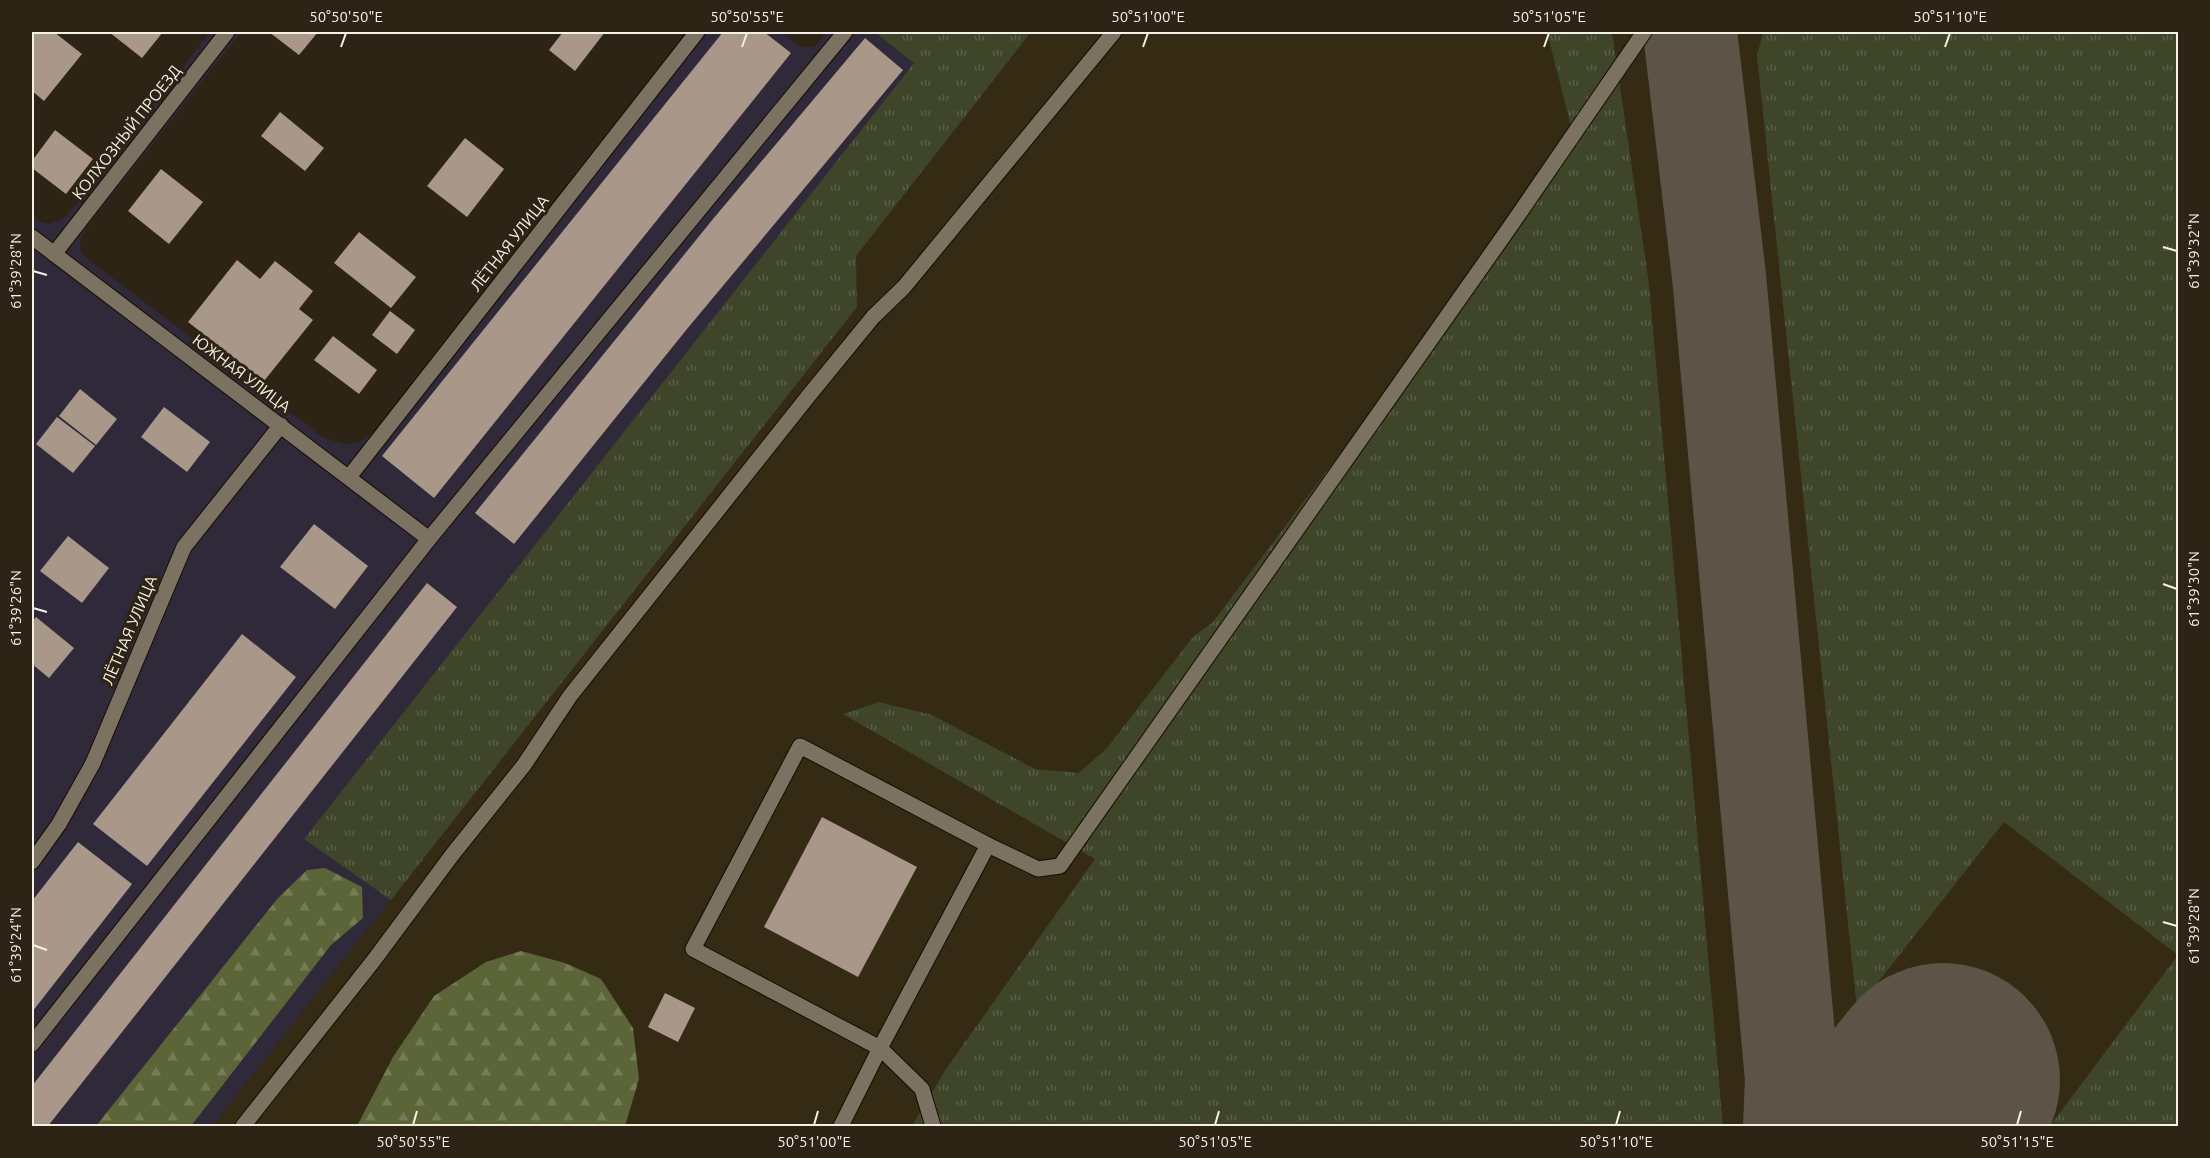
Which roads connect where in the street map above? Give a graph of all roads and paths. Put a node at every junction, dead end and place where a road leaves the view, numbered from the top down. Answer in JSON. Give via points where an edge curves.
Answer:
{"nodes":[{"id":1,"x":227,"y":32,"type":"edge"},
{"id":2,"x":697,"y":32,"type":"edge"},
{"id":3,"x":845,"y":32,"type":"edge"},
{"id":4,"x":1114,"y":32,"type":"edge"},
{"id":5,"x":1644,"y":32,"type":"edge"},
{"id":6,"x":32,"y":237,"type":"edge"},
{"id":7,"x":54,"y":254,"type":"junction"},
{"id":8,"x":281,"y":425,"type":"junction"},
{"id":9,"x":349,"y":477,"type":"junction"},
{"id":10,"x":429,"y":539,"type":"junction"},
{"id":11,"x":988,"y":845,"type":"junction"},
{"id":12,"x":32,"y":862,"type":"edge"},
{"id":13,"x":32,"y":1044,"type":"edge"},
{"id":14,"x":880,"y":1048,"type":"junction"},
{"id":15,"x":243,"y":1126,"type":"edge"},
{"id":16,"x":841,"y":1126,"type":"edge"},
{"id":17,"x":933,"y":1126,"type":"edge"}],
"edges":[{"from":1,"to":7,"type":"street","name":"КОЛХОЗНЫЙ ПРОЕЗД"},
{"from":2,"to":9,"type":"street","name":"ЛЁТНАЯ УЛИЦА"},
{"from":3,"to":10,"type":"street"},
{"from":4,"to":15,"type":"street","via":[[767,447],[570,696],[524,765]]},
{"from":5,"to":11,"type":"street","via":[[1060,866],[1038,869]]},
{"from":6,"to":7,"type":"street","name":"ЮЖНАЯ УЛИЦА"},
{"from":7,"to":8,"type":"street","name":"ЮЖНАЯ УЛИЦА"},
{"from":8,"to":9,"type":"street","name":"ЮЖНАЯ УЛИЦА"},
{"from":8,"to":12,"type":"street","name":"ЛЁТНАЯ УЛИЦА","via":[[184,547],[93,763],[59,824]]},
{"from":9,"to":10,"type":"street","name":"ЮЖНАЯ УЛИЦА"},
{"from":10,"to":13,"type":"street"},
{"from":11,"to":14,"type":"street"},
{"from":11,"to":14,"type":"street","via":[[800,746],[693,949]]},
{"from":14,"to":16,"type":"street"},
{"from":14,"to":17,"type":"street","via":[[922,1089]]}]}
